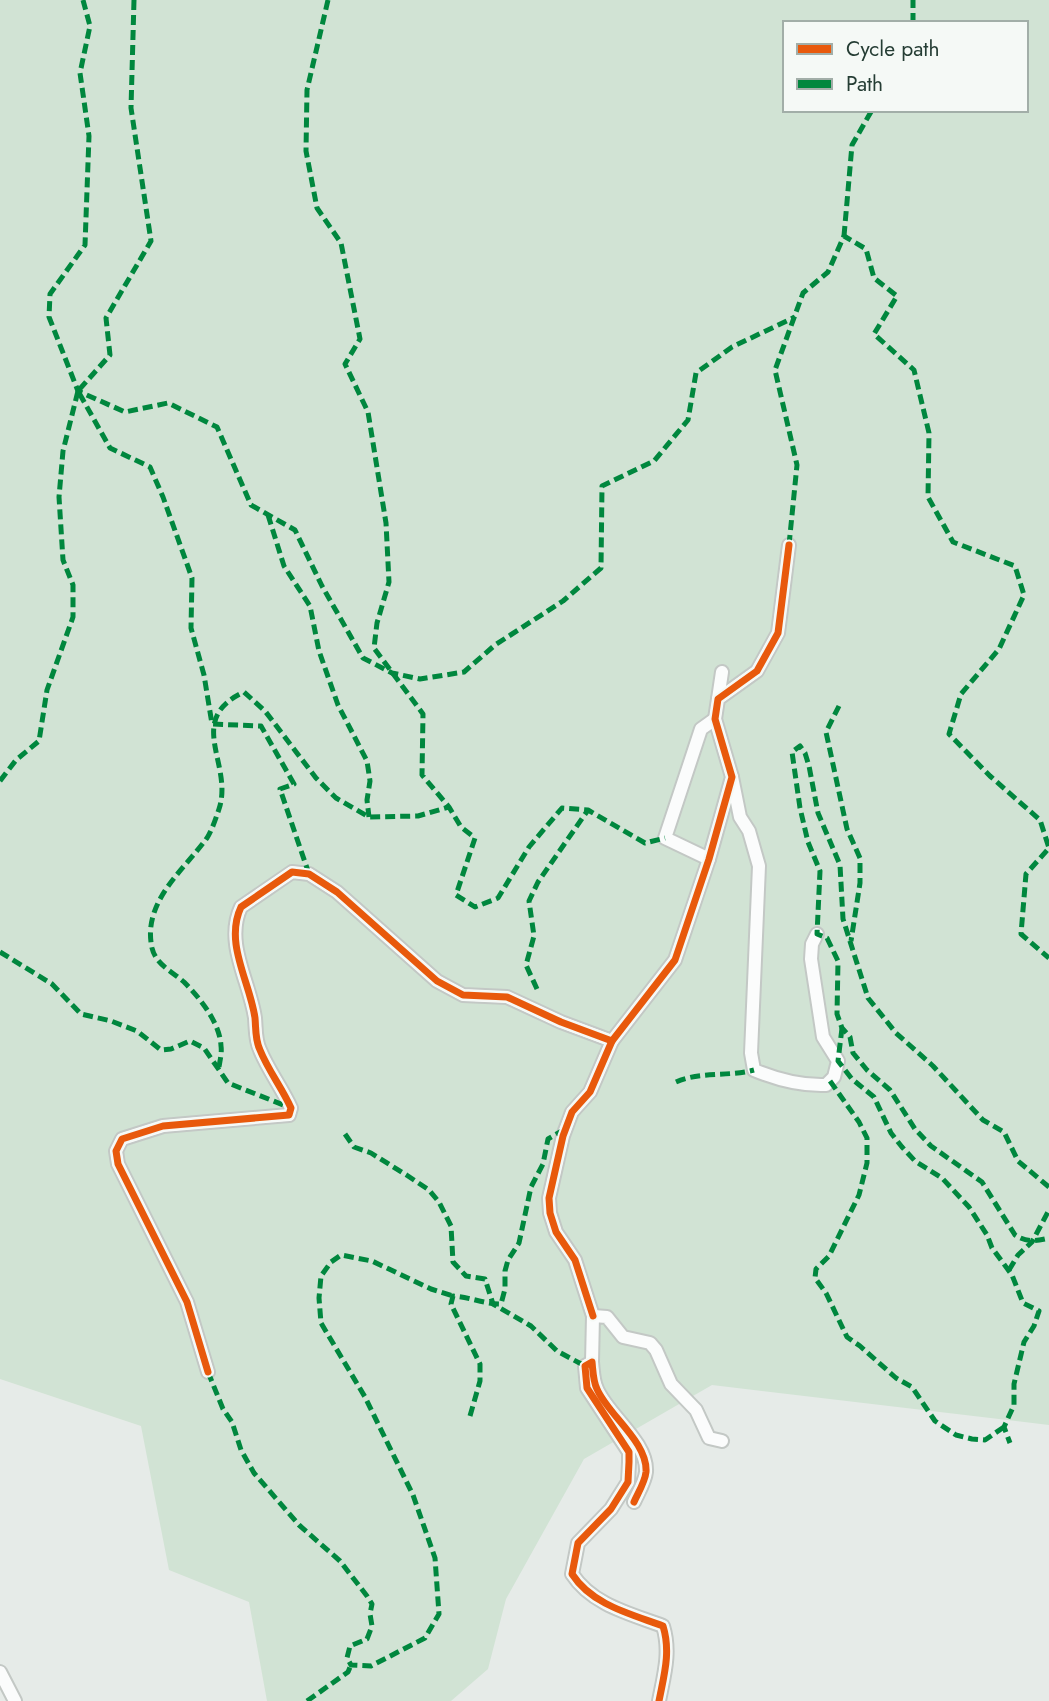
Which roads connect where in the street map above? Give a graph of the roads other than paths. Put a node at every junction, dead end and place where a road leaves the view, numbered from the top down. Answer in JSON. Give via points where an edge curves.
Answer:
{"nodes":[{"id":1,"x":789,"y":545,"type":"dead end"},
{"id":2,"x":722,"y":672,"type":"dead end"},
{"id":3,"x":718,"y":699,"type":"junction"},
{"id":4,"x":715,"y":719,"type":"junction"},
{"id":5,"x":732,"y":777,"type":"junction"},
{"id":6,"x":709,"y":859,"type":"junction"},
{"id":7,"x":817,"y":934,"type":"dead end"},
{"id":8,"x":612,"y":1041,"type":"junction"},
{"id":9,"x":593,"y":1316,"type":"junction"},
{"id":10,"x":592,"y":1362,"type":"junction"},
{"id":11,"x":208,"y":1372,"type":"dead end"},
{"id":12,"x":722,"y":1441,"type":"dead end"},
{"id":13,"x":634,"y":1502,"type":"dead end"},
{"id":14,"x":0,"y":1672,"type":"edge"},
{"id":15,"x":15,"y":1701,"type":"edge"},
{"id":16,"x":659,"y":1701,"type":"edge"}],
"edges":[{"from":1,"to":3,"type":"street","via":[[778,633],[757,671]]},
{"from":2,"to":3,"type":"street"},
{"from":3,"to":4,"type":"street"},
{"from":4,"to":5,"type":"street"},
{"from":4,"to":6,"type":"street","via":[[701,729],[665,838]]},
{"from":5,"to":6,"type":"street"},
{"from":5,"to":7,"type":"street","via":[[740,817],[759,866],[754,1070],[812,1086],[826,1085],[834,1077],[838,1061],[823,1037],[811,959]]},
{"from":6,"to":8,"type":"street","via":[[675,960]]},
{"from":8,"to":9,"type":"street","via":[[590,1092],[572,1112],[548,1198],[556,1232],[575,1260]]},
{"from":8,"to":11,"type":"street","via":[[507,997],[463,995],[437,981],[337,892],[309,874],[292,872],[241,907],[237,949],[255,1033],[259,1050],[291,1108],[289,1115],[163,1126],[122,1139],[116,1151],[118,1164],[187,1303]]},
{"from":9,"to":10,"type":"street"},
{"from":9,"to":12,"type":"street","via":[[607,1317],[623,1337],[650,1343],[671,1384],[696,1410],[709,1438]]},
{"from":10,"to":13,"type":"street","via":[[595,1387],[641,1448],[646,1464]]},
{"from":10,"to":16,"type":"street","via":[[585,1366],[587,1388],[629,1452],[628,1482],[611,1509],[578,1543],[572,1574],[609,1606],[663,1626],[667,1663]]},
{"from":14,"to":15,"type":"street"}]}
